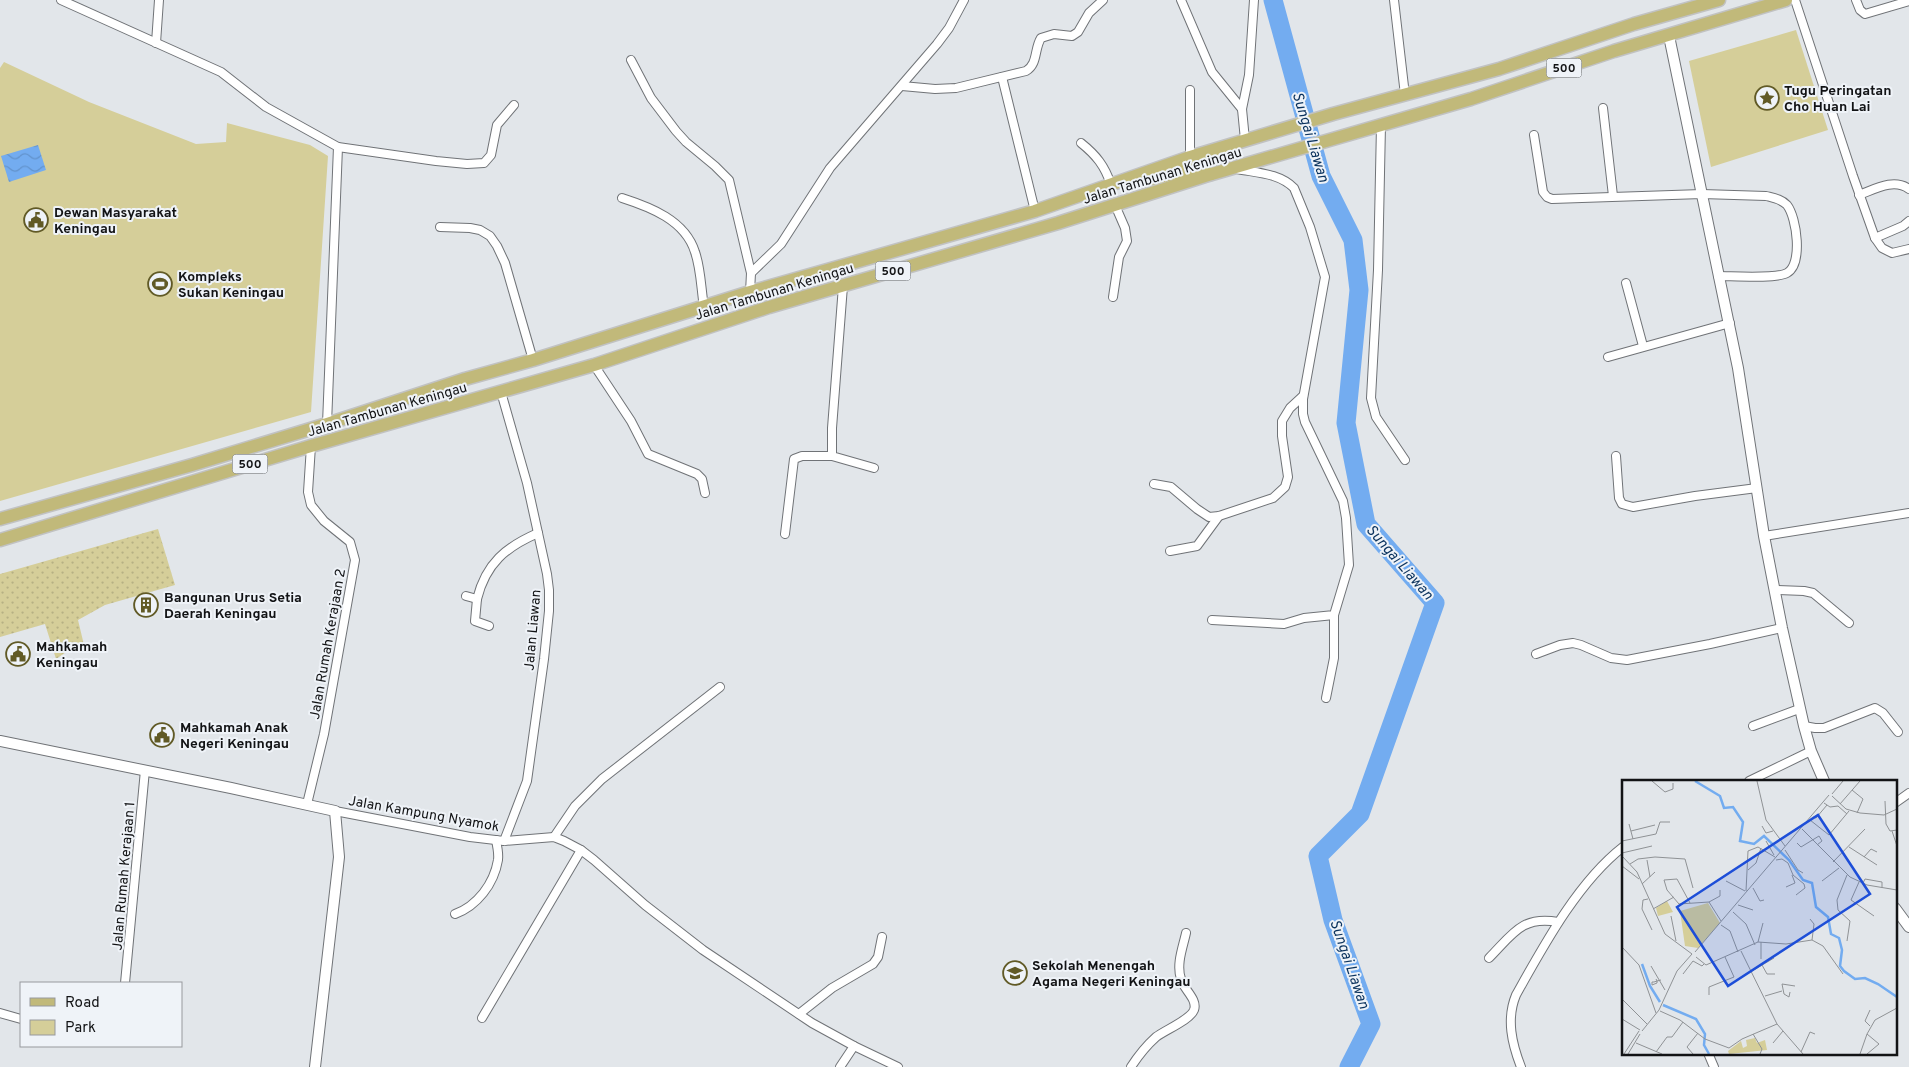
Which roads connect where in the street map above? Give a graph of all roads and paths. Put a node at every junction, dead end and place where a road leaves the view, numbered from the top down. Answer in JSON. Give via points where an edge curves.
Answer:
{"nodes":[{"id":1,"x":61,"y":0,"type":"edge"},
{"id":2,"x":159,"y":0,"type":"edge"},
{"id":3,"x":964,"y":0,"type":"edge"},
{"id":4,"x":1103,"y":0,"type":"edge"},
{"id":5,"x":1181,"y":0,"type":"edge"},
{"id":6,"x":1254,"y":0,"type":"edge"},
{"id":7,"x":1394,"y":0,"type":"edge"},
{"id":8,"x":1719,"y":0,"type":"edge"},
{"id":9,"x":1786,"y":0,"type":"edge"},
{"id":10,"x":1795,"y":0,"type":"edge"},
{"id":11,"x":1856,"y":0,"type":"edge"},
{"id":12,"x":1909,"y":1,"type":"edge"},
{"id":13,"x":1669,"y":36,"type":"junction"},
{"id":14,"x":156,"y":43,"type":"junction"},
{"id":15,"x":631,"y":60,"type":"dead end"},
{"id":16,"x":1002,"y":77,"type":"junction"},
{"id":17,"x":902,"y":86,"type":"junction"},
{"id":18,"x":1190,"y":90,"type":"dead end"},
{"id":19,"x":1405,"y":95,"type":"junction"},
{"id":20,"x":514,"y":106,"type":"dead end"},
{"id":21,"x":1603,"y":108,"type":"dead end"},
{"id":22,"x":1242,"y":109,"type":"junction"},
{"id":23,"x":1381,"y":125,"type":"junction"},
{"id":24,"x":1534,"y":135,"type":"dead end"},
{"id":25,"x":1246,"y":140,"type":"junction"},
{"id":26,"x":1081,"y":143,"type":"dead end"},
{"id":27,"x":338,"y":148,"type":"junction"},
{"id":28,"x":1190,"y":157,"type":"junction"},
{"id":29,"x":1233,"y":168,"type":"junction"},
{"id":30,"x":1211,"y":174,"type":"junction"},
{"id":31,"x":1116,"y":184,"type":"junction"},
{"id":32,"x":1909,"y":189,"type":"edge"},
{"id":33,"x":1702,"y":194,"type":"junction"},
{"id":34,"x":1859,"y":195,"type":"junction"},
{"id":35,"x":1614,"y":196,"type":"junction"},
{"id":36,"x":622,"y":198,"type":"dead end"},
{"id":37,"x":1115,"y":205,"type":"junction"},
{"id":38,"x":1035,"y":211,"type":"junction"},
{"id":39,"x":1909,"y":221,"type":"edge"},
{"id":40,"x":440,"y":227,"type":"dead end"},
{"id":41,"x":1875,"y":238,"type":"junction"},
{"id":42,"x":1909,"y":249,"type":"edge"},
{"id":43,"x":751,"y":273,"type":"junction"},
{"id":44,"x":1718,"y":276,"type":"junction"},
{"id":45,"x":1626,"y":283,"type":"dead end"},
{"id":46,"x":843,"y":286,"type":"junction"},
{"id":47,"x":750,"y":292,"type":"junction"},
{"id":48,"x":1113,"y":297,"type":"dead end"},
{"id":49,"x":704,"y":306,"type":"junction"},
{"id":50,"x":1730,"y":323,"type":"junction"},
{"id":51,"x":1643,"y":346,"type":"junction"},
{"id":52,"x":1608,"y":357,"type":"dead end"},
{"id":53,"x":532,"y":360,"type":"junction"},
{"id":54,"x":594,"y":365,"type":"junction"},
{"id":55,"x":501,"y":392,"type":"junction"},
{"id":56,"x":1303,"y":396,"type":"junction"},
{"id":57,"x":327,"y":424,"type":"junction"},
{"id":58,"x":311,"y":446,"type":"junction"},
{"id":59,"x":832,"y":456,"type":"junction"},
{"id":60,"x":1616,"y":456,"type":"dead end"},
{"id":61,"x":1405,"y":460,"type":"dead end"},
{"id":62,"x":874,"y":468,"type":"dead end"},
{"id":63,"x":1154,"y":484,"type":"dead end"},
{"id":64,"x":1757,"y":488,"type":"junction"},
{"id":65,"x":705,"y":493,"type":"dead end"},
{"id":66,"x":1909,"y":513,"type":"edge"},
{"id":67,"x":1219,"y":516,"type":"junction"},
{"id":68,"x":0,"y":519,"type":"edge"},
{"id":69,"x":538,"y":533,"type":"junction"},
{"id":70,"x":785,"y":534,"type":"dead end"},
{"id":71,"x":1764,"y":536,"type":"junction"},
{"id":72,"x":0,"y":540,"type":"edge"},
{"id":73,"x":1170,"y":551,"type":"dead end"},
{"id":74,"x":1775,"y":590,"type":"junction"},
{"id":75,"x":466,"y":596,"type":"dead end"},
{"id":76,"x":477,"y":599,"type":"junction"},
{"id":77,"x":1334,"y":615,"type":"junction"},
{"id":78,"x":1212,"y":620,"type":"dead end"},
{"id":79,"x":1849,"y":623,"type":"dead end"},
{"id":80,"x":488,"y":626,"type":"dead end"},
{"id":81,"x":1782,"y":628,"type":"junction"},
{"id":82,"x":1536,"y":654,"type":"dead end"},
{"id":83,"x":720,"y":687,"type":"dead end"},
{"id":84,"x":1326,"y":698,"type":"dead end"},
{"id":85,"x":1799,"y":709,"type":"junction"},
{"id":86,"x":1752,"y":726,"type":"dead end"},
{"id":87,"x":1804,"y":726,"type":"junction"},
{"id":88,"x":1898,"y":732,"type":"dead end"},
{"id":89,"x":0,"y":741,"type":"edge"},
{"id":90,"x":1811,"y":751,"type":"junction"},
{"id":91,"x":145,"y":770,"type":"junction"},
{"id":92,"x":1750,"y":780,"type":"edge"},
{"id":93,"x":1824,"y":780,"type":"edge"},
{"id":94,"x":1909,"y":793,"type":"edge"},
{"id":95,"x":1896,"y":802,"type":"edge"},
{"id":96,"x":307,"y":804,"type":"junction"},
{"id":97,"x":335,"y":810,"type":"junction"},
{"id":98,"x":554,"y":837,"type":"junction"},
{"id":99,"x":500,"y":840,"type":"junction"},
{"id":100,"x":1622,"y":848,"type":"edge"},
{"id":101,"x":581,"y":850,"type":"junction"},
{"id":102,"x":1896,"y":909,"type":"edge"},
{"id":103,"x":455,"y":914,"type":"dead end"},
{"id":104,"x":1558,"y":922,"type":"junction"},
{"id":105,"x":1908,"y":923,"type":"edge"},
{"id":106,"x":1186,"y":933,"type":"dead end"},
{"id":107,"x":882,"y":937,"type":"dead end"},
{"id":108,"x":1489,"y":958,"type":"dead end"},
{"id":109,"x":126,"y":982,"type":"edge"},
{"id":110,"x":0,"y":1013,"type":"edge"},
{"id":111,"x":799,"y":1014,"type":"junction"},
{"id":112,"x":482,"y":1018,"type":"dead end"},
{"id":113,"x":20,"y":1019,"type":"edge"},
{"id":114,"x":854,"y":1046,"type":"junction"},
{"id":115,"x":1708,"y":1054,"type":"edge"},
{"id":116,"x":882,"y":1064,"type":"edge"},
{"id":117,"x":315,"y":1067,"type":"edge"},
{"id":118,"x":840,"y":1067,"type":"edge"},
{"id":119,"x":898,"y":1067,"type":"edge"},
{"id":120,"x":1132,"y":1067,"type":"edge"},
{"id":121,"x":1522,"y":1067,"type":"edge"},
{"id":122,"x":1714,"y":1067,"type":"edge"}],
"edges":[{"from":1,"to":14,"type":"street"},
{"from":2,"to":14,"type":"street"},
{"from":3,"to":17,"type":"street","via":[[937,44]]},
{"from":4,"to":16,"type":"street","via":[[1089,12],[1078,32],[1072,36],[1054,34],[1041,38],[1031,68]]},
{"from":5,"to":22,"type":"street","via":[[1212,72]]},
{"from":6,"to":22,"type":"street"},
{"from":7,"to":19,"type":"street"},
{"from":8,"to":19,"type":"main road","name":"Jalan Tambunan Keningau","number":"500"},
{"from":9,"to":13,"type":"main road","name":"Jalan Tambunan Keningau","number":"500"},
{"from":10,"to":34,"type":"street"},
{"from":11,"to":12,"type":"street","via":[[1865,14]]},
{"from":13,"to":23,"type":"main road","name":"Jalan Tambunan Keningau","number":"500"},
{"from":13,"to":33,"type":"street"},
{"from":14,"to":27,"type":"street","via":[[221,72],[266,107]]},
{"from":15,"to":43,"type":"street","via":[[651,98],[676,132],[729,180]]},
{"from":16,"to":17,"type":"street","via":[[956,88]]},
{"from":16,"to":38,"type":"street"},
{"from":17,"to":43,"type":"street","via":[[830,168],[780,244]]},
{"from":18,"to":28,"type":"street"},
{"from":19,"to":25,"type":"main road","name":"Jalan Tambunan Keningau","number":"500"},
{"from":20,"to":27,"type":"street","via":[[497,125],[491,156],[484,163],[436,161]]},
{"from":21,"to":35,"type":"street"},
{"from":22,"to":25,"type":"street"},
{"from":23,"to":29,"type":"main road","name":"Jalan Tambunan Keningau","number":"500"},
{"from":23,"to":61,"type":"street","via":[[1371,398],[1376,417]]},
{"from":24,"to":35,"type":"street","via":[[1543,192],[1548,197]]},
{"from":25,"to":28,"type":"main road","name":"Jalan Tambunan Keningau","number":"500"},
{"from":26,"to":31,"type":"street","via":[[1098,158]]},
{"from":27,"to":57,"type":"street"},
{"from":28,"to":31,"type":"main road","name":"Jalan Tambunan Keningau","number":"500"},
{"from":29,"to":30,"type":"main road","name":"Jalan Tambunan Keningau","number":"500"},
{"from":29,"to":56,"type":"street","via":[[1274,176],[1294,188],[1325,272]]},
{"from":30,"to":31,"type":"main road","via":[[1193,169]]},
{"from":30,"to":37,"type":"main road","name":"Jalan Tambunan Keningau","number":"500"},
{"from":31,"to":38,"type":"main road","name":"Jalan Tambunan Keningau","number":"500"},
{"from":32,"to":34,"type":"street","via":[[1893,184]]},
{"from":33,"to":35,"type":"street"},
{"from":33,"to":44,"type":"street"},
{"from":33,"to":44,"type":"street","via":[[1776,198],[1787,205],[1796,224],[1794,266],[1788,272],[1778,276]]},
{"from":34,"to":41,"type":"street"},
{"from":36,"to":49,"type":"street","via":[[661,213],[689,240],[695,251]]},
{"from":37,"to":46,"type":"main road","name":"Jalan Tambunan Keningau","number":"500"},
{"from":37,"to":48,"type":"street","via":[[1127,241],[1118,257]]},
{"from":38,"to":47,"type":"main road","name":"Jalan Tambunan Keningau","number":"500"},
{"from":39,"to":41,"type":"street"},
{"from":40,"to":53,"type":"street","via":[[480,230],[497,246],[505,263]]},
{"from":41,"to":42,"type":"street","via":[[1882,248],[1892,253]]},
{"from":43,"to":47,"type":"street"},
{"from":44,"to":50,"type":"street"},
{"from":45,"to":51,"type":"street"},
{"from":46,"to":54,"type":"main road","name":"Jalan Tambunan Keningau","number":"500"},
{"from":46,"to":59,"type":"street"},
{"from":47,"to":49,"type":"main road","name":"Jalan Tambunan Keningau","number":"500"},
{"from":49,"to":53,"type":"main road","name":"Jalan Tambunan Keningau","number":"500"},
{"from":50,"to":51,"type":"street"},
{"from":50,"to":64,"type":"street"},
{"from":51,"to":52,"type":"street"},
{"from":53,"to":57,"type":"main road","name":"Jalan Tambunan Keningau","number":"500"},
{"from":54,"to":55,"type":"main road","name":"Jalan Tambunan Keningau","number":"500"},
{"from":54,"to":65,"type":"street","via":[[631,421],[648,454],[697,474],[702,479]]},
{"from":55,"to":58,"type":"main road","name":"Jalan Tambunan Keningau","number":"500"},
{"from":55,"to":69,"type":"street","name":"Jalan Liawan"},
{"from":56,"to":67,"type":"street","via":[[1282,420],[1288,476],[1285,487],[1273,498]]},
{"from":56,"to":77,"type":"street","via":[[1305,422],[1343,502],[1346,518],[1349,565]]},
{"from":57,"to":68,"type":"main road","name":"Jalan Tambunan Keningau","number":"500"},
{"from":58,"to":72,"type":"main road","name":"Jalan Tambunan Keningau","number":"500"},
{"from":58,"to":96,"type":"street","name":"Jalan Rumah Kerajaan 2","via":[[310,505],[350,542],[355,560],[324,734]]},
{"from":59,"to":62,"type":"street"},
{"from":59,"to":70,"type":"street","via":[[794,459]]},
{"from":60,"to":64,"type":"street","via":[[1619,498],[1627,506]]},
{"from":63,"to":67,"type":"street","via":[[1171,487],[1209,517]]},
{"from":64,"to":71,"type":"street"},
{"from":66,"to":71,"type":"street"},
{"from":67,"to":73,"type":"street","via":[[1197,546]]},
{"from":69,"to":76,"type":"street","via":[[516,543],[495,561],[480,585]]},
{"from":69,"to":99,"type":"street","name":"Jalan Liawan","via":[[548,574],[549,611],[527,781]]},
{"from":71,"to":74,"type":"street"},
{"from":74,"to":79,"type":"street","via":[[1813,593]]},
{"from":74,"to":81,"type":"street"},
{"from":75,"to":76,"type":"street"},
{"from":76,"to":80,"type":"street","via":[[475,621]]},
{"from":77,"to":78,"type":"street","via":[[1284,624]]},
{"from":77,"to":84,"type":"street","via":[[1334,658]]},
{"from":81,"to":82,"type":"street","via":[[1627,660],[1612,658],[1574,643]]},
{"from":81,"to":85,"type":"street"},
{"from":83,"to":98,"type":"street","via":[[602,779],[575,806]]},
{"from":85,"to":86,"type":"street"},
{"from":85,"to":87,"type":"street"},
{"from":87,"to":88,"type":"street","via":[[1824,728],[1875,708]]},
{"from":87,"to":90,"type":"street"},
{"from":89,"to":91,"type":"street","name":"Jalan Kampung Nyamok"},
{"from":90,"to":92,"type":"street"},
{"from":90,"to":93,"type":"street"},
{"from":91,"to":96,"type":"street","name":"Jalan Kampung Nyamok"},
{"from":91,"to":109,"type":"street","name":"Jalan Rumah Kerajaan 1"},
{"from":94,"to":95,"type":"street"},
{"from":96,"to":97,"type":"street","name":"Jalan Kampung Nyamok"},
{"from":97,"to":99,"type":"street","name":"Jalan Kampung Nyamok","via":[[441,832]]},
{"from":97,"to":117,"type":"street","via":[[339,857]]},
{"from":98,"to":99,"type":"street","name":"Jalan Kampung Nyamok"},
{"from":98,"to":101,"type":"street"},
{"from":99,"to":103,"type":"street","via":[[495,871],[489,883],[468,910]]},
{"from":100,"to":104,"type":"street","via":[[1608,859]]},
{"from":101,"to":111,"type":"street","via":[[676,929]]},
{"from":101,"to":112,"type":"street"},
{"from":102,"to":105,"type":"street"},
{"from":104,"to":108,"type":"street","via":[[1538,920],[1523,925]]},
{"from":104,"to":121,"type":"street","via":[[1512,1004],[1510,1022],[1514,1049]]},
{"from":106,"to":120,"type":"street","via":[[1180,973],[1195,1003],[1194,1010],[1147,1046]]},
{"from":107,"to":111,"type":"street","via":[[878,957],[873,964],[832,988]]},
{"from":110,"to":113,"type":"street"},
{"from":111,"to":114,"type":"street"},
{"from":114,"to":116,"type":"street"},
{"from":114,"to":118,"type":"street"},
{"from":115,"to":122,"type":"street"},
{"from":116,"to":119,"type":"street"}]}
